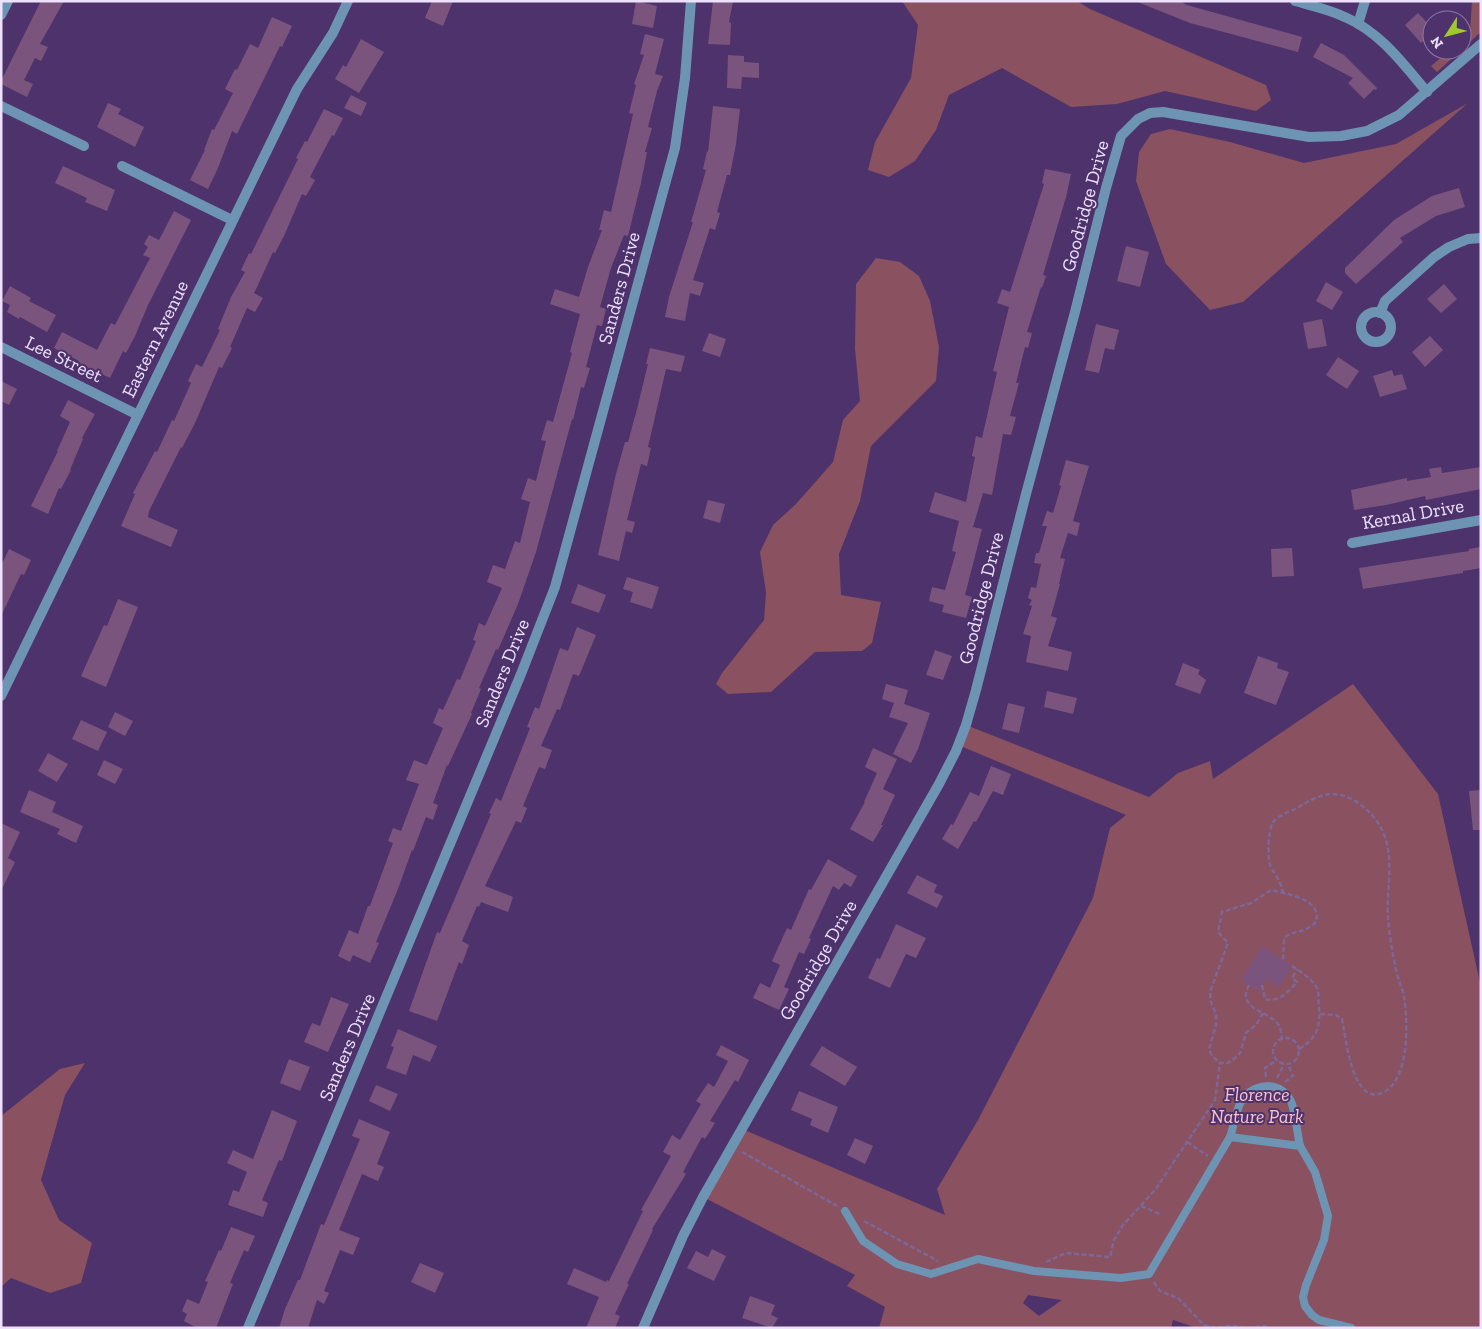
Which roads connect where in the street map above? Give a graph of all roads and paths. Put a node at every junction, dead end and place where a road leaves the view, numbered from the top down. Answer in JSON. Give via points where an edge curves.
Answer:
{"nodes":[{"id":1,"x":8,"y":1,"type":"edge"},
{"id":2,"x":348,"y":1,"type":"edge"},
{"id":3,"x":691,"y":1,"type":"edge"},
{"id":4,"x":1295,"y":1,"type":"edge"},
{"id":5,"x":1365,"y":1,"type":"edge"},
{"id":6,"x":1,"y":15,"type":"edge"},
{"id":7,"x":1358,"y":24,"type":"junction"},
{"id":8,"x":1481,"y":44,"type":"edge"},
{"id":9,"x":1427,"y":92,"type":"junction"},
{"id":10,"x":1,"y":106,"type":"edge"},
{"id":11,"x":84,"y":146,"type":"dead end"},
{"id":12,"x":122,"y":166,"type":"dead end"},
{"id":13,"x":232,"y":220,"type":"junction"},
{"id":14,"x":1481,"y":238,"type":"edge"},
{"id":15,"x":1380,"y":313,"type":"dead end"},
{"id":16,"x":1,"y":347,"type":"edge"},
{"id":17,"x":138,"y":414,"type":"junction"},
{"id":18,"x":1481,"y":520,"type":"edge"},
{"id":19,"x":1352,"y":542,"type":"dead end"},
{"id":20,"x":1,"y":696,"type":"edge"},
{"id":21,"x":1283,"y":894,"type":"junction"},
{"id":22,"x":1283,"y":960,"type":"dead end"},
{"id":23,"x":1292,"y":966,"type":"dead end"},
{"id":24,"x":1297,"y":969,"type":"junction"},
{"id":25,"x":1249,"y":985,"type":"dead end"},
{"id":26,"x":1262,"y":985,"type":"dead end"},
{"id":27,"x":1263,"y":1013,"type":"junction"},
{"id":28,"x":1319,"y":1014,"type":"junction"},
{"id":29,"x":1282,"y":1039,"type":"junction"},
{"id":30,"x":1299,"y":1049,"type":"junction"},
{"id":31,"x":1277,"y":1060,"type":"junction"},
{"id":32,"x":1220,"y":1063,"type":"junction"},
{"id":33,"x":1286,"y":1064,"type":"junction"},
{"id":34,"x":1264,"y":1086,"type":"junction"},
{"id":35,"x":1274,"y":1086,"type":"junction"},
{"id":36,"x":1284,"y":1090,"type":"junction"},
{"id":37,"x":1230,"y":1137,"type":"junction"},
{"id":38,"x":1187,"y":1142,"type":"junction"},
{"id":39,"x":732,"y":1146,"type":"junction"},
{"id":40,"x":1300,"y":1146,"type":"junction"},
{"id":41,"x":1208,"y":1156,"type":"dead end"},
{"id":42,"x":1141,"y":1206,"type":"junction"},
{"id":43,"x":845,"y":1211,"type":"joint"},
{"id":44,"x":1162,"y":1215,"type":"dead end"},
{"id":45,"x":862,"y":1220,"type":"dead end"},
{"id":46,"x":941,"y":1262,"type":"dead end"},
{"id":47,"x":1045,"y":1262,"type":"dead end"},
{"id":48,"x":1148,"y":1274,"type":"junction"},
{"id":49,"x":248,"y":1328,"type":"edge"},
{"id":50,"x":643,"y":1328,"type":"edge"},
{"id":51,"x":1217,"y":1328,"type":"edge"},
{"id":52,"x":1270,"y":1328,"type":"edge"},
{"id":53,"x":1351,"y":1328,"type":"edge"}],
"edges":[{"from":1,"to":6,"type":"street"},
{"from":2,"to":13,"type":"street","name":"Eastern Avenue","via":[[333,33],[296,89]]},
{"from":3,"to":49,"type":"street","name":"Sanders Drive","via":[[675,148],[555,587]]},
{"from":4,"to":7,"type":"street"},
{"from":5,"to":7,"type":"street"},
{"from":7,"to":9,"type":"street","via":[[1392,52]]},
{"from":8,"to":9,"type":"street","name":"Goodridge Drive"},
{"from":9,"to":39,"type":"street","name":"Goodridge Drive","via":[[1388,121],[1367,131],[1341,136],[1309,137],[1163,112],[1150,113],[1138,119],[1121,136],[966,725],[939,784]]},
{"from":10,"to":11,"type":"street"},
{"from":12,"to":13,"type":"street"},
{"from":13,"to":17,"type":"street","name":"Eastern Avenue"},
{"from":14,"to":15,"type":"street","via":[[1468,239],[1434,257],[1385,301]]},
{"from":16,"to":17,"type":"street","name":"Lee Street"},
{"from":17,"to":20,"type":"street","name":"Eastern Avenue"},
{"from":18,"to":19,"type":"street","name":"Kernal Drive"},
{"from":21,"to":22,"type":"path","via":[[1304,900],[1317,914],[1316,922],[1310,928],[1291,932],[1284,938]]},
{"from":21,"to":28,"type":"path","via":[[1283,886],[1269,857],[1273,822],[1317,797],[1330,794],[1345,796],[1359,803],[1383,832],[1388,853],[1388,918],[1396,970],[1404,995],[1406,1043],[1401,1070],[1392,1087],[1374,1095],[1360,1087],[1350,1059],[1342,1019],[1336,1015]]},
{"from":21,"to":32,"type":"path","via":[[1271,890],[1238,909],[1222,912],[1218,932],[1228,943],[1210,992],[1216,1026],[1209,1049]]},
{"from":23,"to":24,"type":"path"},
{"from":24,"to":26,"type":"path","via":[[1292,978],[1297,982],[1286,995],[1271,1001],[1265,999]]},
{"from":24,"to":28,"type":"path","via":[[1318,990]]},
{"from":25,"to":27,"type":"path","via":[[1245,995],[1247,1000]]},
{"from":27,"to":29,"type":"path","via":[[1277,1022]]},
{"from":27,"to":32,"type":"path","via":[[1246,1033],[1240,1053],[1228,1063]]},
{"from":28,"to":30,"type":"path","via":[[1318,1032]]},
{"from":29,"to":30,"type":"path","via":[[1295,1042]]},
{"from":29,"to":31,"type":"path","via":[[1274,1048]]},
{"from":30,"to":33,"type":"path","via":[[1298,1057]]},
{"from":31,"to":33,"type":"path"},
{"from":31,"to":34,"type":"path","via":[[1265,1068],[1267,1078]]},
{"from":32,"to":38,"type":"path","via":[[1214,1100]]},
{"from":33,"to":35,"type":"path"},
{"from":33,"to":36,"type":"path","via":[[1294,1076],[1285,1082]]},
{"from":34,"to":35,"type":"lane"},
{"from":34,"to":37,"type":"lane","via":[[1241,1100]]},
{"from":35,"to":36,"type":"lane"},
{"from":36,"to":40,"type":"lane","via":[[1292,1103]]},
{"from":37,"to":40,"type":"lane"},
{"from":37,"to":48,"type":"lane"},
{"from":38,"to":41,"type":"path"},
{"from":38,"to":42,"type":"path"},
{"from":39,"to":43,"type":"path"},
{"from":39,"to":50,"type":"street","name":"Goodridge Drive","via":[[682,1236]]},
{"from":40,"to":53,"type":"lane","via":[[1316,1172],[1328,1216],[1324,1240],[1306,1285],[1305,1306],[1319,1320]]},
{"from":42,"to":44,"type":"path"},
{"from":42,"to":47,"type":"path","via":[[1123,1225],[1114,1240],[1110,1257],[1066,1253]]},
{"from":43,"to":48,"type":"lane","via":[[864,1241],[897,1264],[931,1274],[978,1259],[1034,1271],[1121,1278]]},
{"from":45,"to":46,"type":"path"},
{"from":48,"to":51,"type":"path","via":[[1160,1291],[1178,1298],[1204,1325]]},
{"from":51,"to":52,"type":"path","via":[[1229,1324]]}]}
